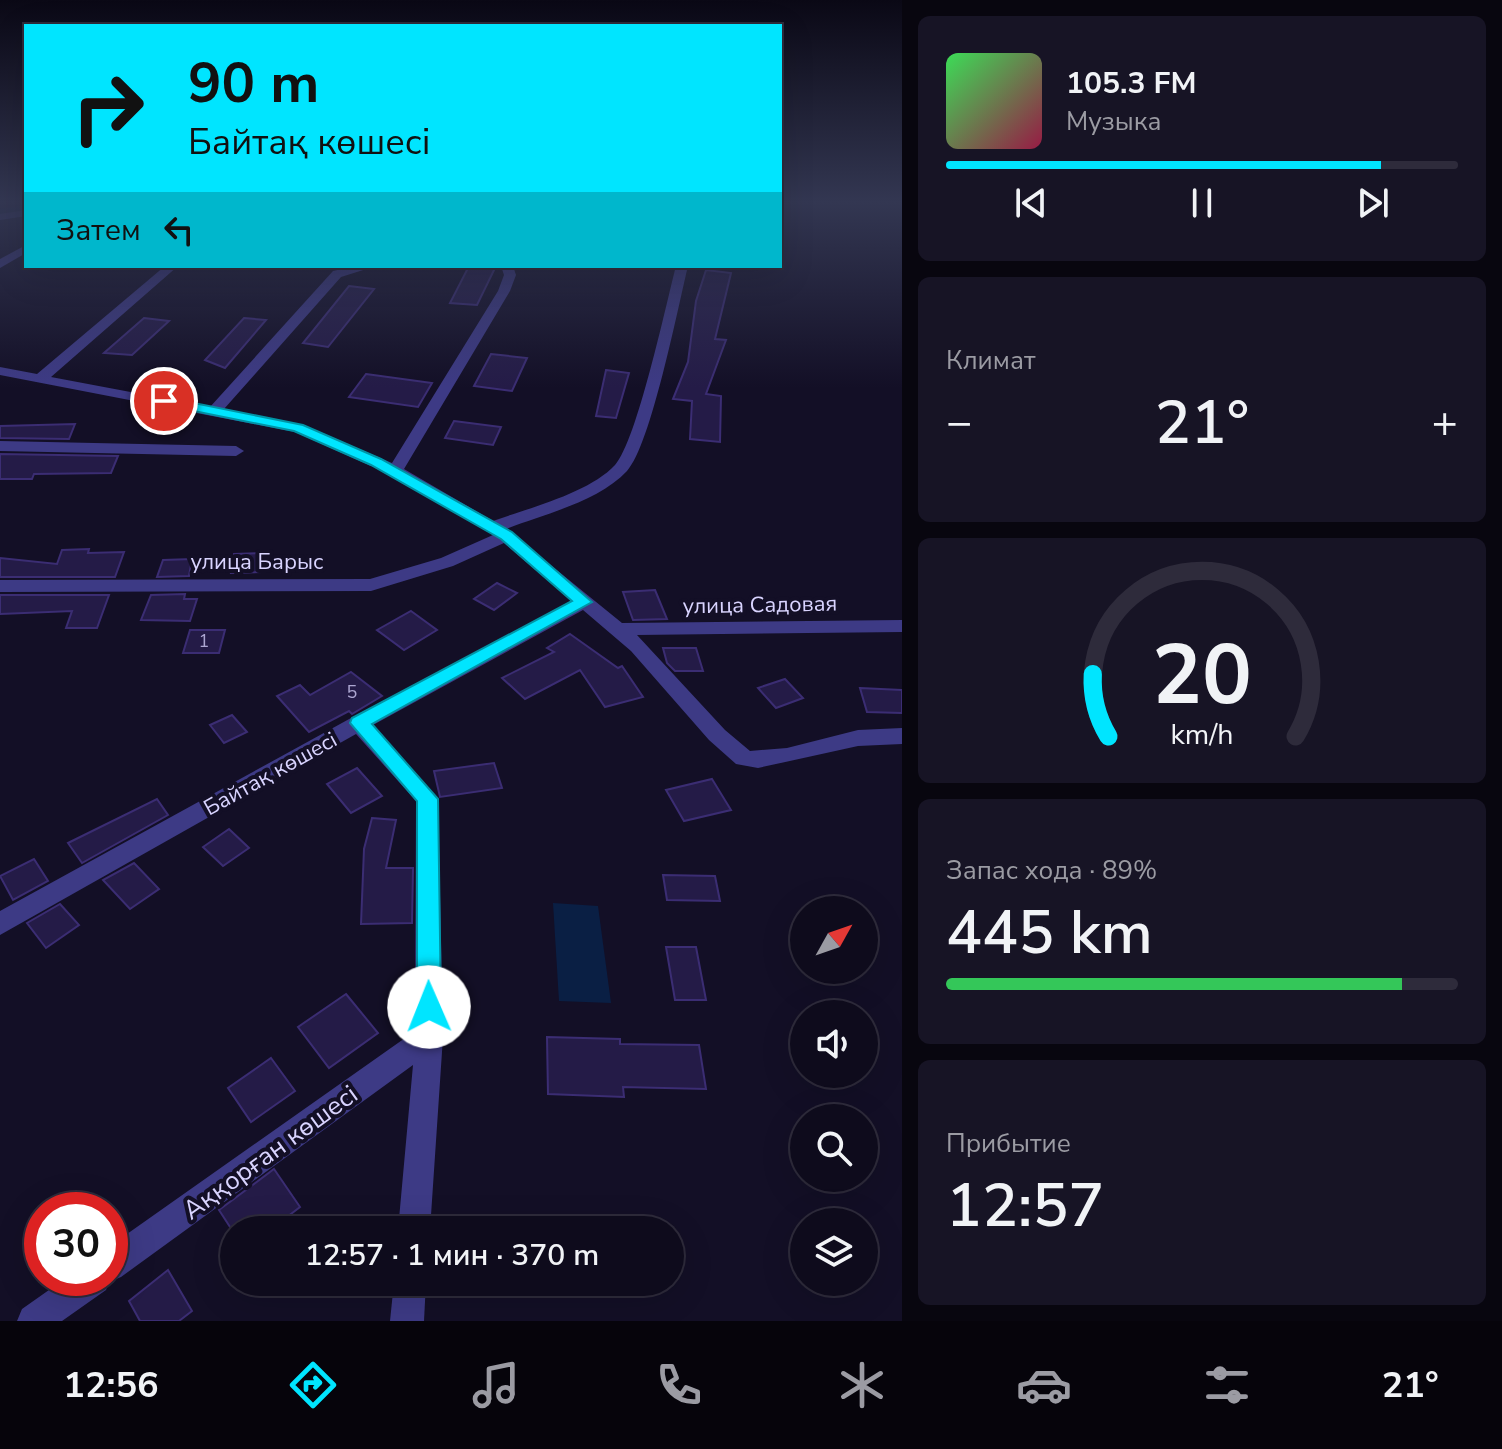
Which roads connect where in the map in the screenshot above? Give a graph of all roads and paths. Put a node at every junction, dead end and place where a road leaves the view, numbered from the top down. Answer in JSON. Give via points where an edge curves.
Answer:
{"nodes":[{"id":1,"x":170,"y":268,"type":"edge"},
{"id":2,"x":362,"y":268,"type":"edge"},
{"id":3,"x":508,"y":268,"type":"edge"},
{"id":4,"x":680,"y":268,"type":"edge"},
{"id":5,"x":0,"y":371,"type":"edge"},
{"id":6,"x":41,"y":378,"type":"junction"},
{"id":7,"x":214,"y":411,"type":"junction"},
{"id":8,"x":0,"y":446,"type":"edge"},
{"id":9,"x":236,"y":451,"type":"dead end"},
{"id":10,"x":395,"y":471,"type":"junction"},
{"id":11,"x":500,"y":532,"type":"junction"},
{"id":12,"x":0,"y":586,"type":"edge"},
{"id":13,"x":584,"y":602,"type":"junction"},
{"id":14,"x":902,"y":626,"type":"edge"},
{"id":15,"x":618,"y":629,"type":"junction"},
{"id":16,"x":359,"y":723,"type":"junction"},
{"id":17,"x":902,"y":736,"type":"edge"},
{"id":18,"x":0,"y":924,"type":"edge"},
{"id":19,"x":429,"y":1037,"type":"junction"},
{"id":20,"x":415,"y":1216,"type":"edge"},
{"id":21,"x":128,"y":1253,"type":"edge"},
{"id":22,"x":69,"y":1296,"type":"edge"},
{"id":23,"x":409,"y":1296,"type":"edge"},
{"id":24,"x":34,"y":1321,"type":"edge"},
{"id":25,"x":407,"y":1321,"type":"edge"}],
"edges":[{"from":1,"to":6,"type":"street"},
{"from":2,"to":7,"type":"street","via":[[337,274]]},
{"from":3,"to":10,"type":"street","via":[[504,291]]},
{"from":4,"to":11,"type":"street","name":"улица Барыс","via":[[624,466]]},
{"from":5,"to":6,"type":"street"},
{"from":6,"to":7,"type":"street"},
{"from":7,"to":10,"type":"street","via":[[319,435]]},
{"from":8,"to":9,"type":"street"},
{"from":10,"to":11,"type":"street"},
{"from":11,"to":12,"type":"street","name":"улица Барыс","via":[[447,562],[371,585]]},
{"from":11,"to":13,"type":"street"},
{"from":13,"to":15,"type":"street"},
{"from":13,"to":16,"type":"street","name":"Байтақ көшесі"},
{"from":14,"to":15,"type":"street","name":"улица Садовая"},
{"from":15,"to":17,"type":"street","via":[[744,758],[787,756],[858,738]]},
{"from":16,"to":18,"type":"street","name":"Байтақ көшесі"},
{"from":16,"to":19,"type":"street","via":[[427,799]]},
{"from":19,"to":20,"type":"street"},
{"from":19,"to":21,"type":"street","name":"Аққорған көшесі"},
{"from":22,"to":24,"type":"street"},
{"from":23,"to":25,"type":"street"}]}
